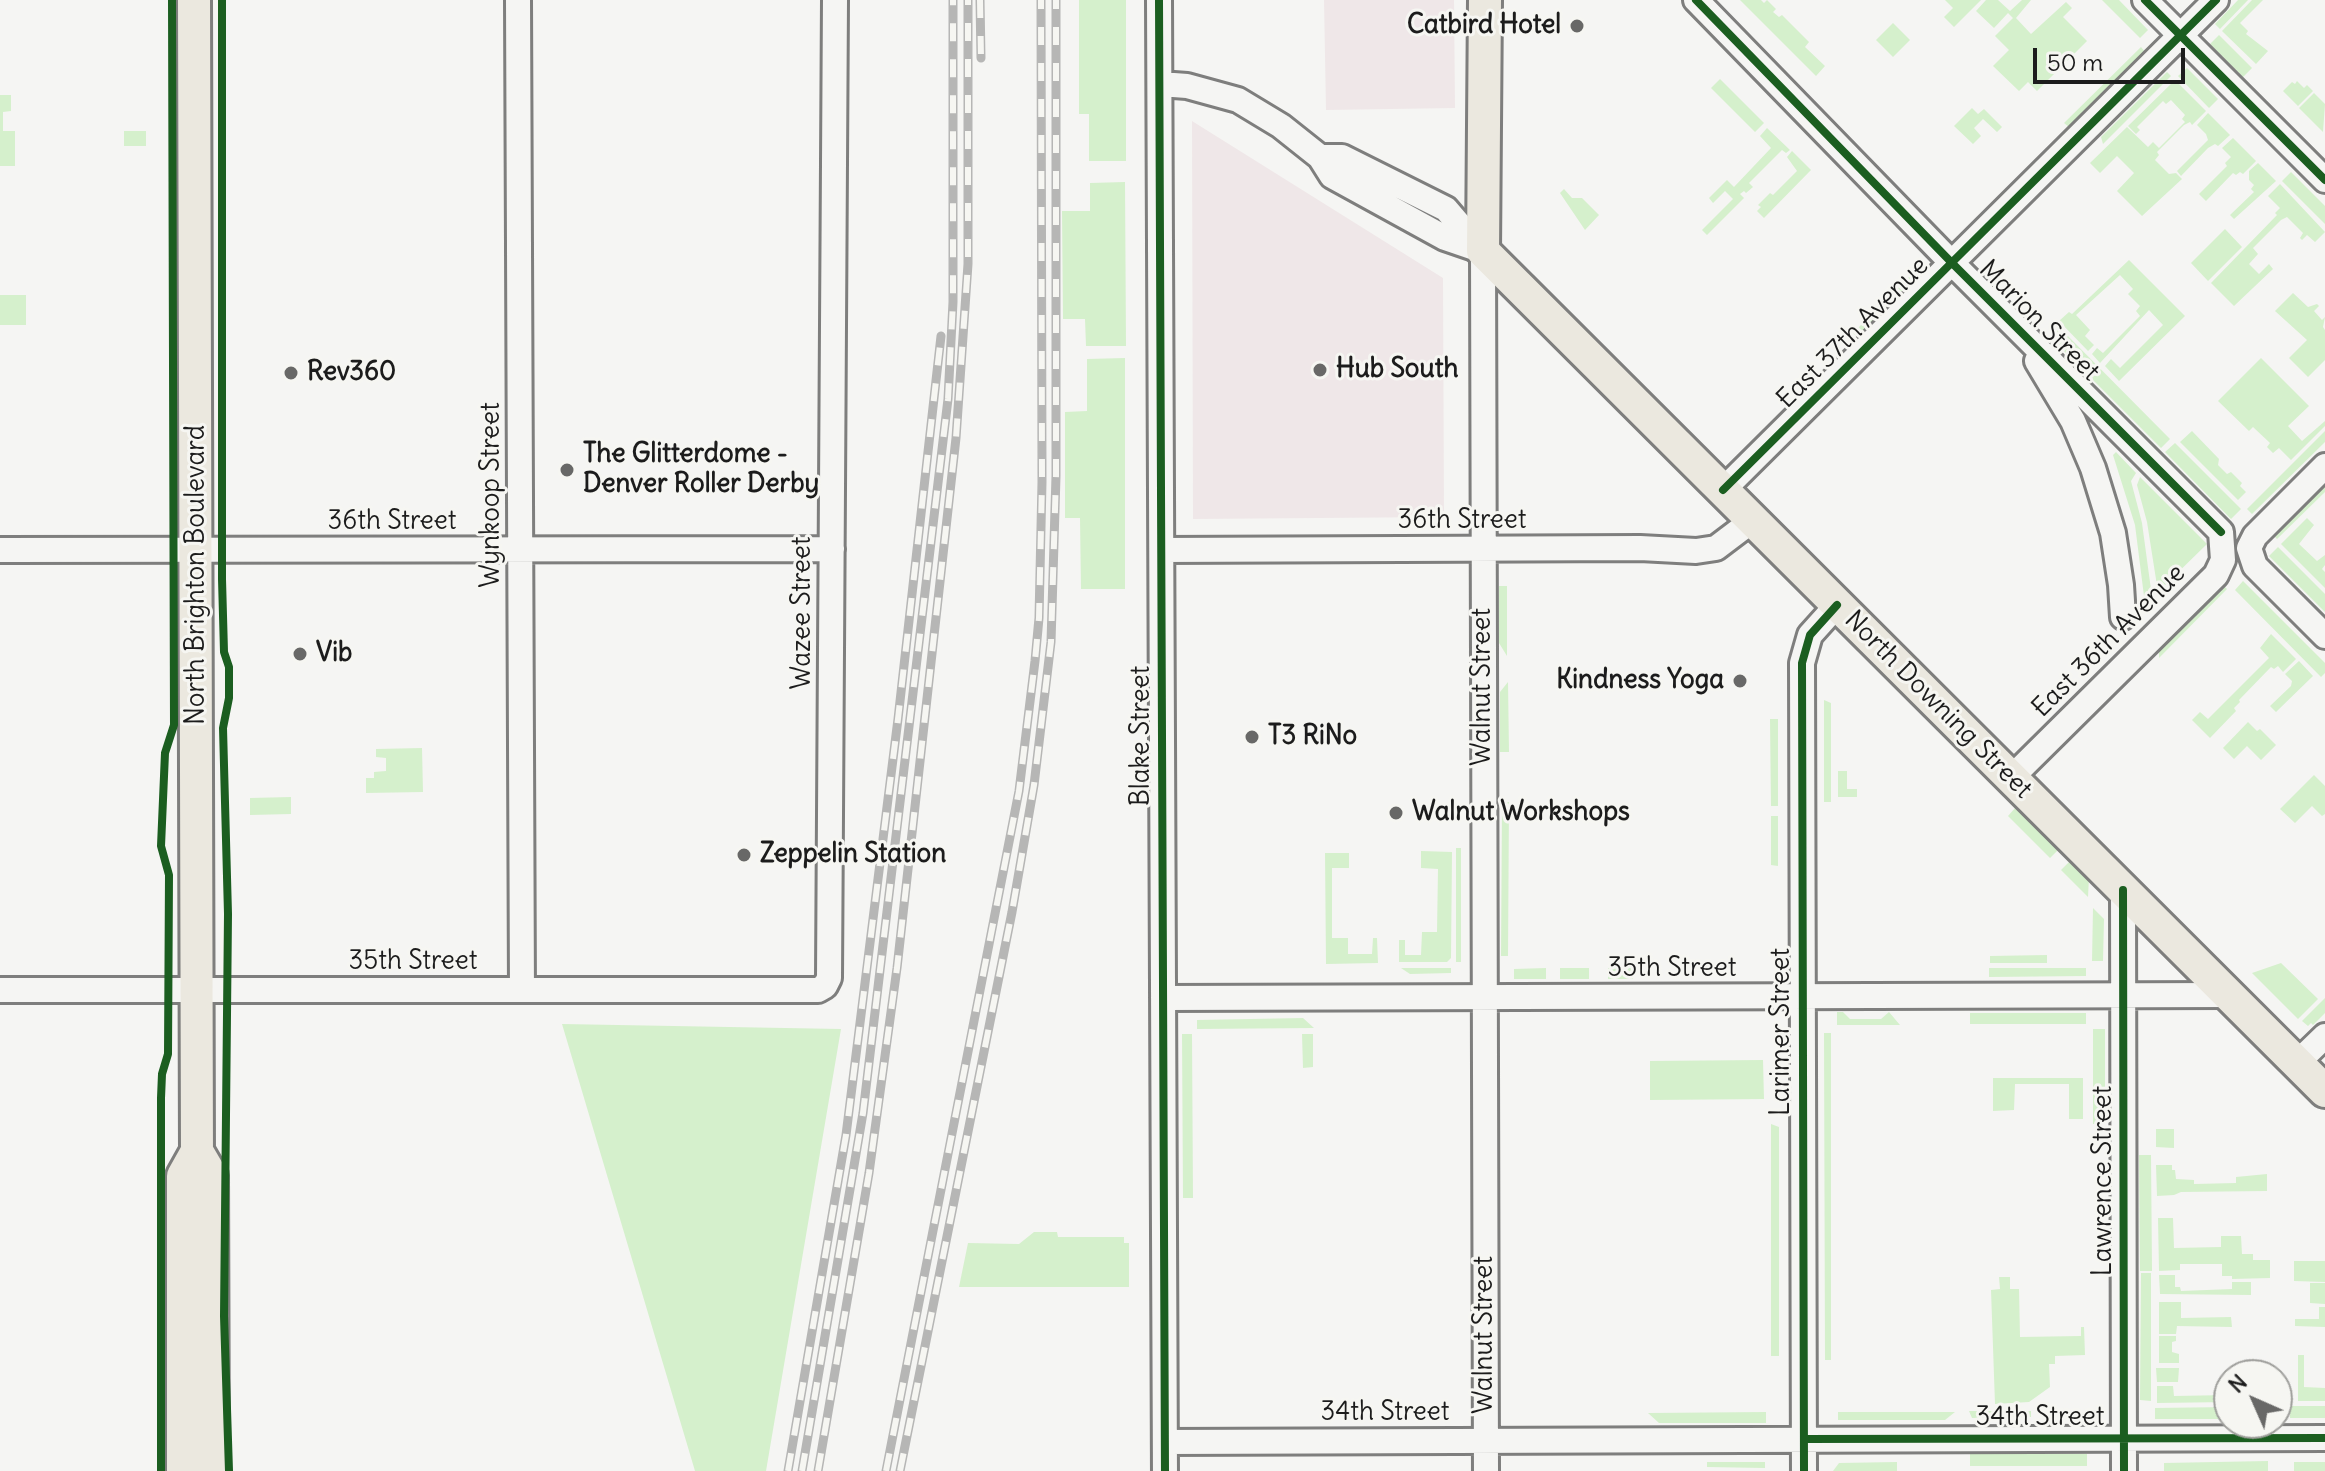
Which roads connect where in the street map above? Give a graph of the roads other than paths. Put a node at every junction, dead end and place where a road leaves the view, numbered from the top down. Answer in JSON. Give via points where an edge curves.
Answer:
{"nodes":[{"id":1,"x":194,"y":0,"type":"edge"},
{"id":2,"x":518,"y":0,"type":"edge"},
{"id":3,"x":835,"y":0,"type":"edge"},
{"id":4,"x":1159,"y":0,"type":"edge"},
{"id":5,"x":1485,"y":0,"type":"edge"},
{"id":6,"x":1696,"y":0,"type":"edge"},
{"id":7,"x":2145,"y":0,"type":"edge"},
{"id":8,"x":2216,"y":0,"type":"edge"},
{"id":9,"x":2181,"y":36,"type":"junction"},
{"id":10,"x":1160,"y":84,"type":"junction"},
{"id":11,"x":2325,"y":180,"type":"edge"},
{"id":12,"x":1483,"y":251,"type":"junction"},
{"id":13,"x":1952,"y":263,"type":"junction"},
{"id":14,"x":2018,"y":328,"type":"junction"},
{"id":15,"x":2325,"y":466,"type":"edge"},
{"id":16,"x":1723,"y":490,"type":"junction"},
{"id":17,"x":1753,"y":520,"type":"junction"},
{"id":18,"x":2221,"y":532,"type":"joint"},
{"id":19,"x":832,"y":549,"type":"junction"},
{"id":20,"x":1483,"y":549,"type":"junction"},
{"id":21,"x":0,"y":550,"type":"edge"},
{"id":22,"x":198,"y":550,"type":"junction"},
{"id":23,"x":520,"y":550,"type":"junction"},
{"id":24,"x":1162,"y":550,"type":"junction"},
{"id":25,"x":1837,"y":605,"type":"junction"},
{"id":26,"x":2123,"y":617,"type":"dead end"},
{"id":27,"x":2325,"y":636,"type":"edge"},
{"id":28,"x":2011,"y":778,"type":"junction"},
{"id":29,"x":2123,"y":890,"type":"junction"},
{"id":30,"x":825,"y":986,"type":"joint"},
{"id":31,"x":0,"y":990,"type":"edge"},
{"id":32,"x":198,"y":990,"type":"junction"},
{"id":33,"x":522,"y":990,"type":"junction"},
{"id":34,"x":2124,"y":995,"type":"junction"},
{"id":35,"x":2229,"y":995,"type":"junction"},
{"id":36,"x":1801,"y":996,"type":"junction"},
{"id":37,"x":1484,"y":997,"type":"junction"},
{"id":38,"x":1163,"y":998,"type":"junction"},
{"id":39,"x":2325,"y":1036,"type":"edge"},
{"id":40,"x":2297,"y":1063,"type":"junction"},
{"id":41,"x":2325,"y":1091,"type":"edge"},
{"id":42,"x":197,"y":1151,"type":"junction"},
{"id":43,"x":2124,"y":1438,"type":"junction"},
{"id":44,"x":2325,"y":1438,"type":"edge"},
{"id":45,"x":1804,"y":1439,"type":"junction"},
{"id":46,"x":1486,"y":1441,"type":"junction"},
{"id":47,"x":1165,"y":1442,"type":"junction"},
{"id":48,"x":183,"y":1471,"type":"edge"},
{"id":49,"x":212,"y":1471,"type":"edge"},
{"id":50,"x":1165,"y":1471,"type":"edge"},
{"id":51,"x":1486,"y":1471,"type":"edge"},
{"id":52,"x":1804,"y":1471,"type":"edge"},
{"id":53,"x":2124,"y":1471,"type":"edge"}],
"edges":[{"from":1,"to":22,"type":"main road","name":"North Brighton Boulevard"},
{"from":2,"to":23,"type":"street","name":"Wynkoop Street"},
{"from":3,"to":19,"type":"street","name":"Wazee Street"},
{"from":4,"to":10,"type":"street","name":"Blake Street"},
{"from":5,"to":12,"type":"main road","name":"Walnut Street"},
{"from":6,"to":13,"type":"street","name":"Marion Street"},
{"from":7,"to":9,"type":"street"},
{"from":8,"to":9,"type":"street","name":"East 37th Avenue"},
{"from":9,"to":11,"type":"street"},
{"from":9,"to":13,"type":"street","name":"East 37th Avenue"},
{"from":10,"to":12,"type":"street","name":"North Downing Street","via":[[1238,100],[1320,157],[1332,176],[1445,238]]},
{"from":10,"to":24,"type":"street","name":"Blake Street"},
{"from":12,"to":16,"type":"main road","name":"North Downing Street"},
{"from":12,"to":20,"type":"street","name":"Walnut Street"},
{"from":13,"to":14,"type":"street","name":"Marion Street"},
{"from":13,"to":16,"type":"street","name":"East 37th Avenue"},
{"from":14,"to":18,"type":"street","name":"Marion Street"},
{"from":14,"to":26,"type":"street","via":[[2073,421],[2093,468],[2113,533]]},
{"from":15,"to":27,"type":"street","via":[[2249,548],[2255,566]]},
{"from":16,"to":17,"type":"main road","name":"North Downing Street"},
{"from":17,"to":20,"type":"street","name":"36th Street","via":[[1716,548],[1696,551]]},
{"from":17,"to":25,"type":"main road","name":"North Downing Street"},
{"from":18,"to":28,"type":"street","name":"East 36th Avenue","via":[[2223,560],[2216,575]]},
{"from":19,"to":23,"type":"street","name":"36th Street"},
{"from":19,"to":30,"type":"street","name":"Wazee Street"},
{"from":20,"to":24,"type":"street","name":"36th Street"},
{"from":20,"to":37,"type":"street","name":"Walnut Street"},
{"from":21,"to":22,"type":"street","name":"36th Street"},
{"from":22,"to":23,"type":"street","name":"36th Street"},
{"from":22,"to":32,"type":"main road","name":"North Brighton Boulevard"},
{"from":23,"to":33,"type":"street","name":"Wynkoop Street"},
{"from":24,"to":38,"type":"street","name":"Blake Street"},
{"from":25,"to":28,"type":"main road","name":"North Downing Street"},
{"from":25,"to":36,"type":"street","name":"Larimer Street","via":[[1810,635],[1802,663]]},
{"from":28,"to":29,"type":"main road","name":"North Downing Street"},
{"from":29,"to":34,"type":"street","name":"Lawrence Street"},
{"from":29,"to":35,"type":"main road","name":"North Downing Street"},
{"from":30,"to":33,"type":"street","name":"35th Street"},
{"from":31,"to":32,"type":"street","name":"35th Street"},
{"from":32,"to":33,"type":"street","name":"35th Street"},
{"from":32,"to":42,"type":"main road","name":"North Brighton Boulevard"},
{"from":34,"to":35,"type":"street","name":"35th Street"},
{"from":34,"to":36,"type":"street","name":"35th Street"},
{"from":34,"to":43,"type":"street","name":"Lawrence Street"},
{"from":35,"to":40,"type":"main road","name":"North Downing Street"},
{"from":36,"to":37,"type":"street","name":"35th Street"},
{"from":36,"to":45,"type":"street","name":"Larimer Street"},
{"from":37,"to":38,"type":"street","name":"35th Street"},
{"from":37,"to":46,"type":"street","name":"Walnut Street"},
{"from":38,"to":47,"type":"street","name":"Blake Street"},
{"from":39,"to":40,"type":"street"},
{"from":40,"to":41,"type":"main road","name":"North Downing Street"},
{"from":42,"to":48,"type":"main road","name":"North Brighton Boulevard","via":[[183,1176]]},
{"from":42,"to":49,"type":"main road","name":"North Brighton Boulevard","via":[[211,1175]]},
{"from":43,"to":44,"type":"street","name":"34th Street"},
{"from":43,"to":45,"type":"street","name":"34th Street"},
{"from":43,"to":53,"type":"street","name":"Lawrence Street"},
{"from":45,"to":46,"type":"street","name":"34th Street"},
{"from":45,"to":52,"type":"street","name":"Larimer Street"},
{"from":46,"to":47,"type":"street","name":"34th Street"},
{"from":46,"to":51,"type":"street","name":"Walnut Street"},
{"from":47,"to":50,"type":"street","name":"Blake Street"}]}
